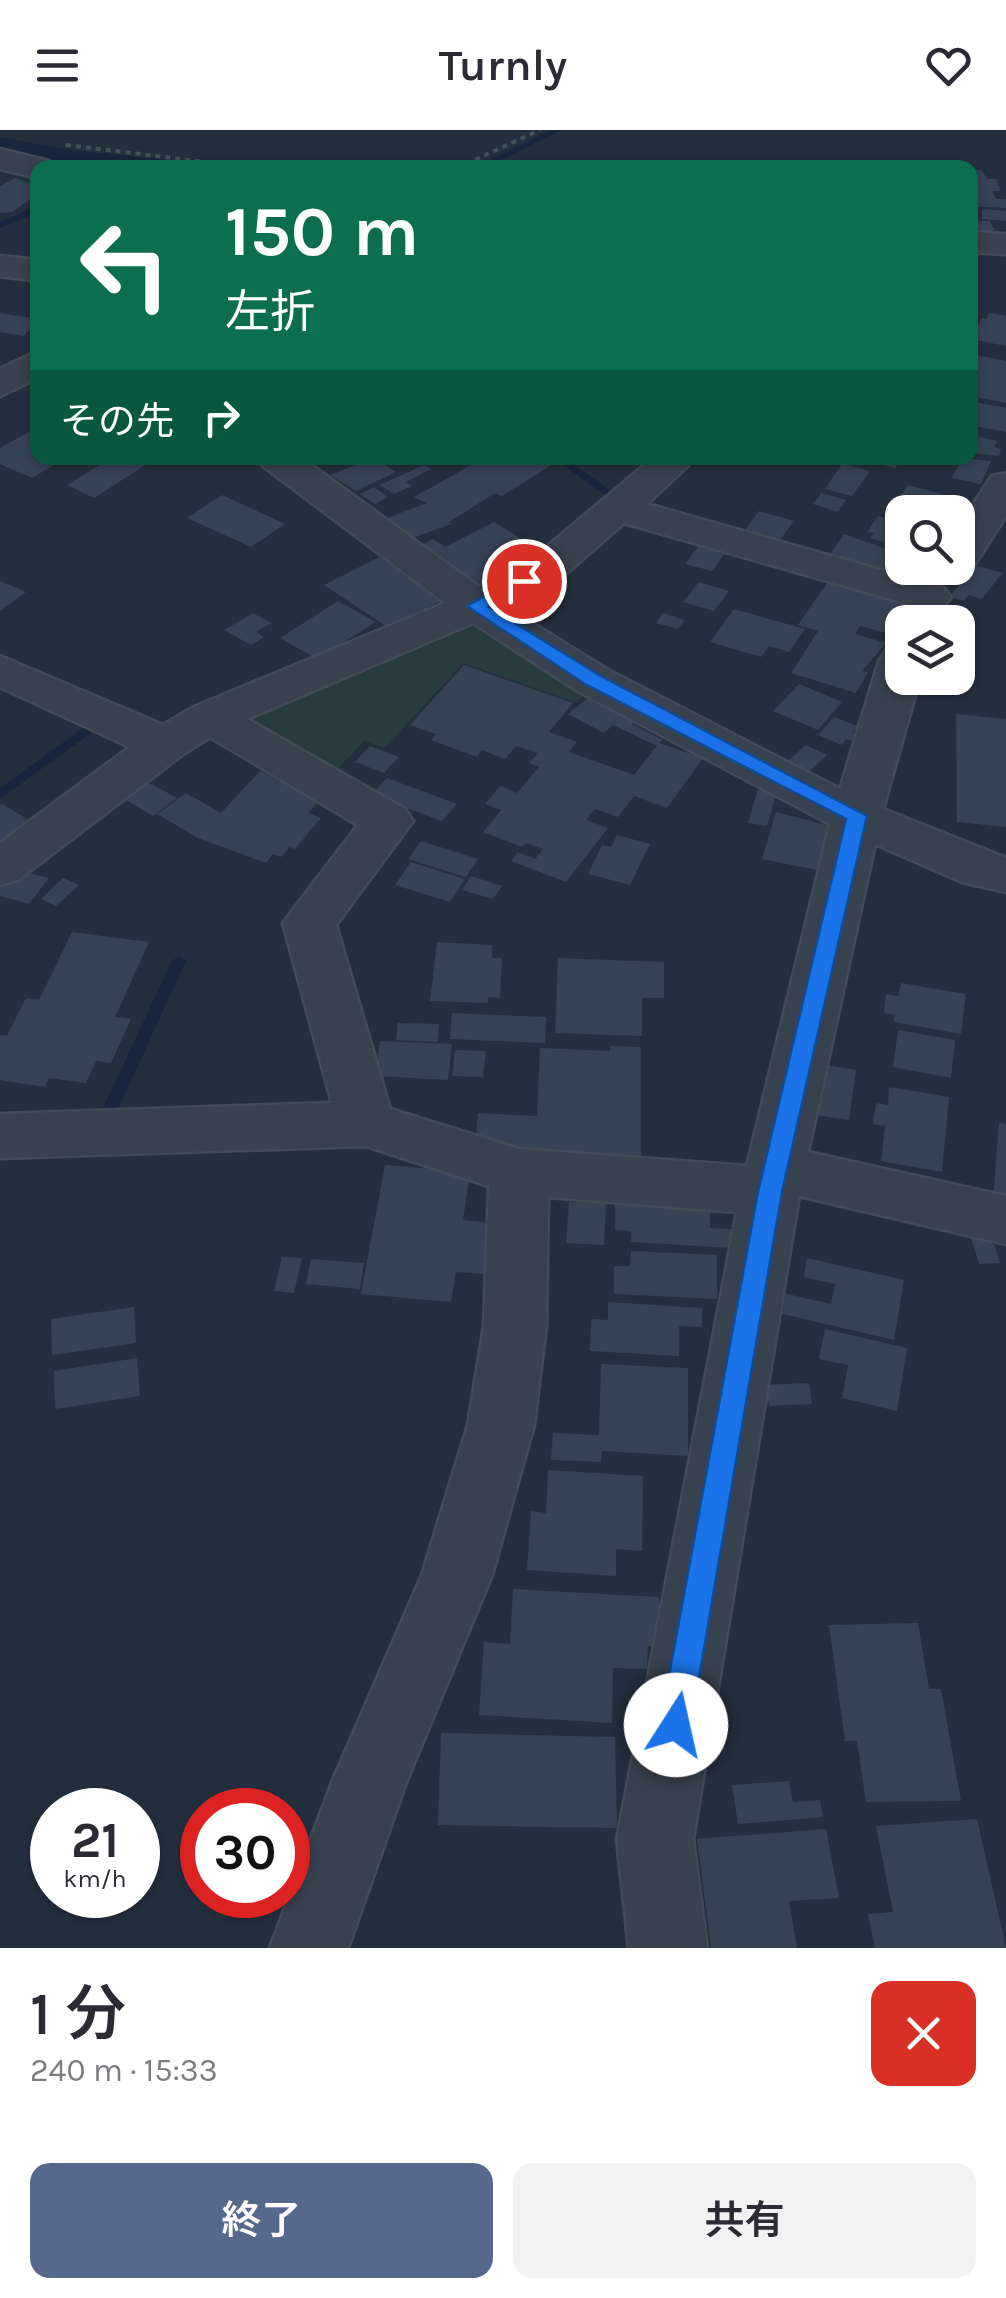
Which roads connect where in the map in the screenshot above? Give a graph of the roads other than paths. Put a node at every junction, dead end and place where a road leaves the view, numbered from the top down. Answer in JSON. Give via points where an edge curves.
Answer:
{"nodes":[{"id":1,"x":44,"y":155,"type":"edge"},
{"id":2,"x":0,"y":159,"type":"edge"},
{"id":3,"x":978,"y":242,"type":"edge"},
{"id":4,"x":1006,"y":244,"type":"edge"},
{"id":5,"x":0,"y":266,"type":"edge"},
{"id":6,"x":30,"y":270,"type":"edge"},
{"id":7,"x":0,"y":340,"type":"edge"},
{"id":8,"x":30,"y":345,"type":"edge"},
{"id":9,"x":30,"y":367,"type":"edge"},
{"id":10,"x":0,"y":385,"type":"edge"},
{"id":11,"x":286,"y":465,"type":"edge"},
{"id":12,"x":668,"y":465,"type":"edge"},
{"id":13,"x":1006,"y":485,"type":"edge"},
{"id":14,"x":619,"y":509,"type":"junction"},
{"id":15,"x":975,"y":532,"type":"edge"},
{"id":16,"x":933,"y":596,"type":"edge"},
{"id":17,"x":476,"y":606,"type":"junction"},
{"id":18,"x":0,"y":670,"type":"edge"},
{"id":19,"x":892,"y":695,"type":"edge"},
{"id":20,"x":210,"y":717,"type":"junction"},
{"id":21,"x":165,"y":744,"type":"junction"},
{"id":22,"x":856,"y":816,"type":"junction"},
{"id":23,"x":0,"y":868,"type":"edge"},
{"id":24,"x":1006,"y":875,"type":"edge"},
{"id":25,"x":366,"y":1124,"type":"junction"},
{"id":26,"x":0,"y":1136,"type":"edge"},
{"id":27,"x":520,"y":1172,"type":"junction"},
{"id":28,"x":772,"y":1180,"type":"junction"},
{"id":29,"x":1006,"y":1220,"type":"edge"},
{"id":30,"x":309,"y":1948,"type":"edge"},
{"id":31,"x":668,"y":1948,"type":"edge"}],
"edges":[{"from":1,"to":2,"type":"street"},
{"from":3,"to":4,"type":"street"},
{"from":5,"to":6,"type":"street"},
{"from":7,"to":8,"type":"street"},
{"from":9,"to":10,"type":"street"},
{"from":11,"to":17,"type":"street"},
{"from":12,"to":14,"type":"street"},
{"from":13,"to":15,"type":"street"},
{"from":14,"to":16,"type":"street"},
{"from":14,"to":17,"type":"street","via":[[547,568]]},
{"from":17,"to":20,"type":"street"},
{"from":17,"to":22,"type":"street","via":[[592,680]]},
{"from":18,"to":21,"type":"street"},
{"from":19,"to":22,"type":"street"},
{"from":20,"to":21,"type":"street"},
{"from":20,"to":25,"type":"street","via":[[388,821],[309,923]]},
{"from":21,"to":23,"type":"street"},
{"from":22,"to":24,"type":"street"},
{"from":22,"to":28,"type":"street"},
{"from":25,"to":26,"type":"street"},
{"from":25,"to":27,"type":"street"},
{"from":27,"to":28,"type":"street"},
{"from":27,"to":30,"type":"street","via":[[515,1326],[501,1425],[457,1575],[370,1780]]},
{"from":28,"to":29,"type":"street"},
{"from":28,"to":31,"type":"street","via":[[655,1839]]}]}
